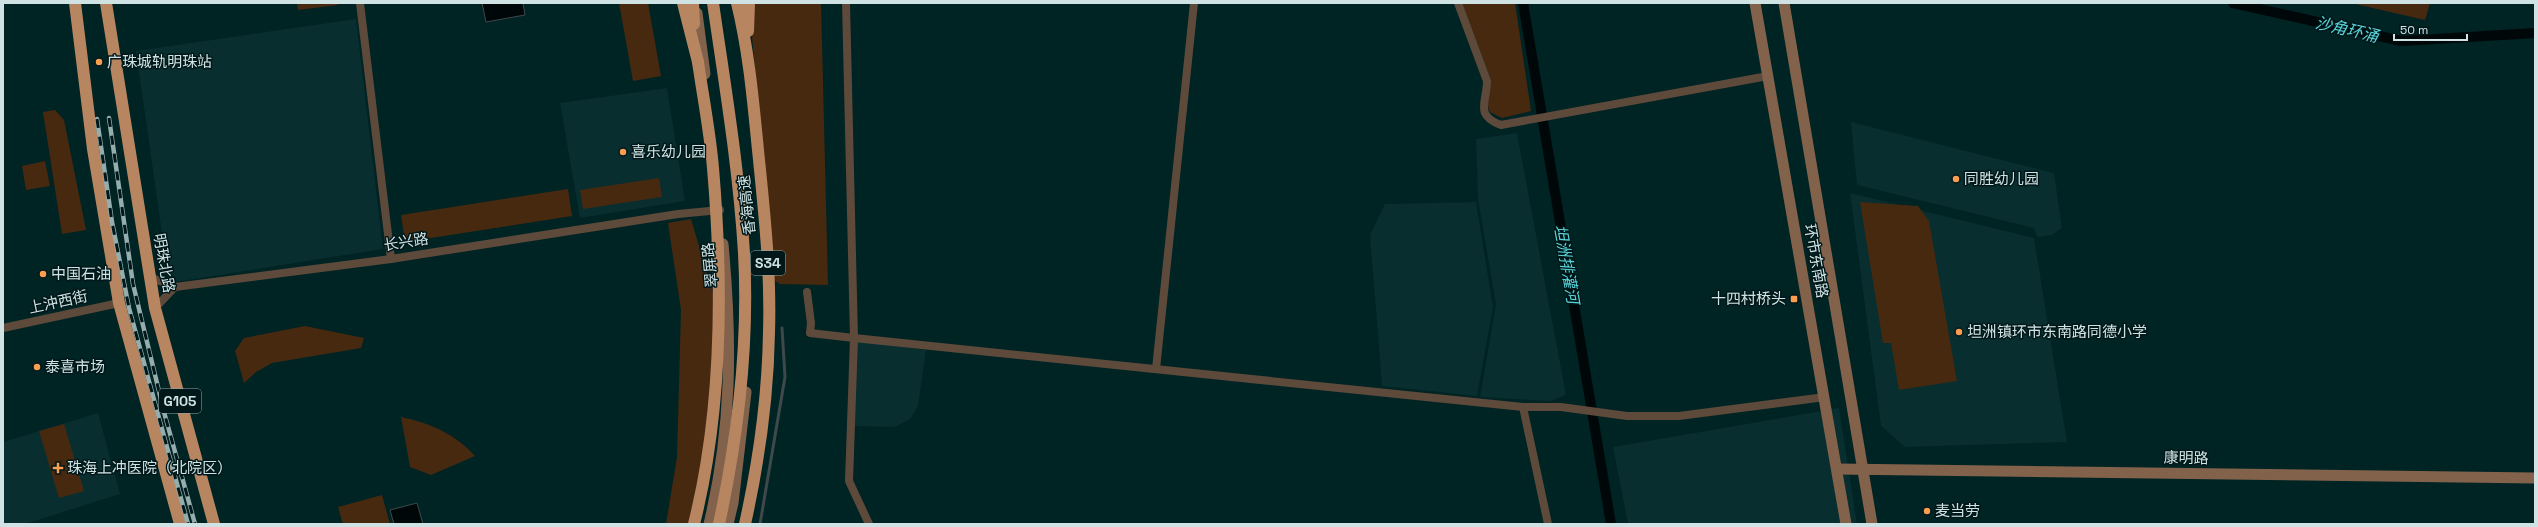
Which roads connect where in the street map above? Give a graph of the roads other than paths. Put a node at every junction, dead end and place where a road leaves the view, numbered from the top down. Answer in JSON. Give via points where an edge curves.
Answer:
{"nodes":[{"id":1,"x":74,"y":3,"type":"edge"},
{"id":2,"x":106,"y":3,"type":"edge"},
{"id":3,"x":360,"y":3,"type":"edge"},
{"id":4,"x":683,"y":3,"type":"edge"},
{"id":5,"x":694,"y":3,"type":"edge"},
{"id":6,"x":713,"y":3,"type":"edge"},
{"id":7,"x":718,"y":3,"type":"edge"},
{"id":8,"x":737,"y":3,"type":"edge"},
{"id":9,"x":749,"y":3,"type":"edge"},
{"id":10,"x":846,"y":3,"type":"edge"},
{"id":11,"x":1194,"y":3,"type":"edge"},
{"id":12,"x":1458,"y":3,"type":"edge"},
{"id":13,"x":1755,"y":3,"type":"edge"},
{"id":14,"x":1784,"y":3,"type":"edge"},
{"id":15,"x":747,"y":46,"type":"junction"},
{"id":16,"x":698,"y":62,"type":"junction"},
{"id":17,"x":1768,"y":76,"type":"junction"},
{"id":18,"x":720,"y":210,"type":"junction"},
{"id":19,"x":391,"y":259,"type":"junction"},
{"id":20,"x":150,"y":277,"type":"junction"},
{"id":21,"x":176,"y":287,"type":"junction"},
{"id":22,"x":808,"y":292,"type":"dead end"},
{"id":23,"x":120,"y":303,"type":"junction"},
{"id":24,"x":155,"y":308,"type":"junction"},
{"id":25,"x":3,"y":328,"type":"edge"},
{"id":26,"x":854,"y":338,"type":"junction"},
{"id":27,"x":1156,"y":369,"type":"junction"},
{"id":28,"x":1825,"y":397,"type":"junction"},
{"id":29,"x":1523,"y":406,"type":"junction"},
{"id":30,"x":1861,"y":468,"type":"junction"},
{"id":31,"x":1837,"y":469,"type":"junction"},
{"id":32,"x":2535,"y":478,"type":"edge"},
{"id":33,"x":180,"y":524,"type":"edge"},
{"id":34,"x":214,"y":524,"type":"edge"},
{"id":35,"x":694,"y":524,"type":"edge"},
{"id":36,"x":709,"y":524,"type":"edge"},
{"id":37,"x":719,"y":524,"type":"edge"},
{"id":38,"x":728,"y":524,"type":"edge"},
{"id":39,"x":745,"y":524,"type":"edge"},
{"id":40,"x":869,"y":524,"type":"edge"},
{"id":41,"x":1548,"y":524,"type":"edge"},
{"id":42,"x":1846,"y":524,"type":"edge"},
{"id":43,"x":1872,"y":524,"type":"edge"}],
"edges":[{"from":1,"to":23,"type":"highway","number":"G105","via":[[94,149]]},
{"from":2,"to":20,"type":"highway","name":"明珠北路","number":"G105"},
{"from":3,"to":19,"type":"street"},
{"from":4,"to":16,"type":"highway"},
{"from":5,"to":16,"type":"highway"},
{"from":5,"to":18,"type":"main road","name":"翠屏路","via":[[717,164]]},
{"from":6,"to":37,"type":"highway","name":"香海高速","number":"S34","via":[[736,162],[744,254],[744,332],[737,418]]},
{"from":7,"to":38,"type":"main road","via":[[744,195],[749,309],[743,423]]},
{"from":8,"to":15,"type":"highway","name":"香海高速","number":"S34"},
{"from":9,"to":15,"type":"highway"},
{"from":10,"to":26,"type":"street"},
{"from":11,"to":27,"type":"street"},
{"from":12,"to":17,"type":"street","via":[[1487,81],[1487,91],[1482,105],[1485,114],[1493,122],[1501,125]]},
{"from":13,"to":17,"type":"main road","name":"环市东南路"},
{"from":14,"to":30,"type":"main road","name":"环市东南路","via":[[1836,304]]},
{"from":15,"to":39,"type":"highway","name":"香海高速","number":"S34","via":[[767,242],[770,331],[764,419]]},
{"from":16,"to":35,"type":"highway","bridge":true,"via":[[713,166],[719,332],[705,465]]},
{"from":17,"to":28,"type":"main road","name":"环市东南路"},
{"from":18,"to":19,"type":"street","name":"长兴路","via":[[639,220]]},
{"from":18,"to":36,"type":"main road","name":"翠屏路","via":[[730,321],[729,397],[716,497]]},
{"from":19,"to":21,"type":"street","name":"长兴路"},
{"from":20,"to":21,"type":"street","name":"长兴路"},
{"from":20,"to":24,"type":"highway","name":"明珠北路","number":"G105"},
{"from":21,"to":24,"type":"street"},
{"from":22,"to":26,"type":"street","via":[[810,333]]},
{"from":23,"to":25,"type":"street","name":"上沖西街"},
{"from":23,"to":33,"type":"highway","number":"G105"},
{"from":24,"to":34,"type":"highway","name":"明珠北路","number":"G105"},
{"from":26,"to":27,"type":"street"},
{"from":26,"to":40,"type":"street","via":[[849,481]]},
{"from":27,"to":29,"type":"street"},
{"from":28,"to":29,"type":"street","via":[[1679,416],[1627,416],[1561,407]]},
{"from":28,"to":31,"type":"main road","name":"环市东南路"},
{"from":29,"to":41,"type":"street"},
{"from":30,"to":31,"type":"main road","name":"康明路"},
{"from":30,"to":32,"type":"main road","name":"康明路"},
{"from":30,"to":43,"type":"main road","name":"环市东南路"},
{"from":31,"to":42,"type":"main road","name":"环市东南路"}]}
